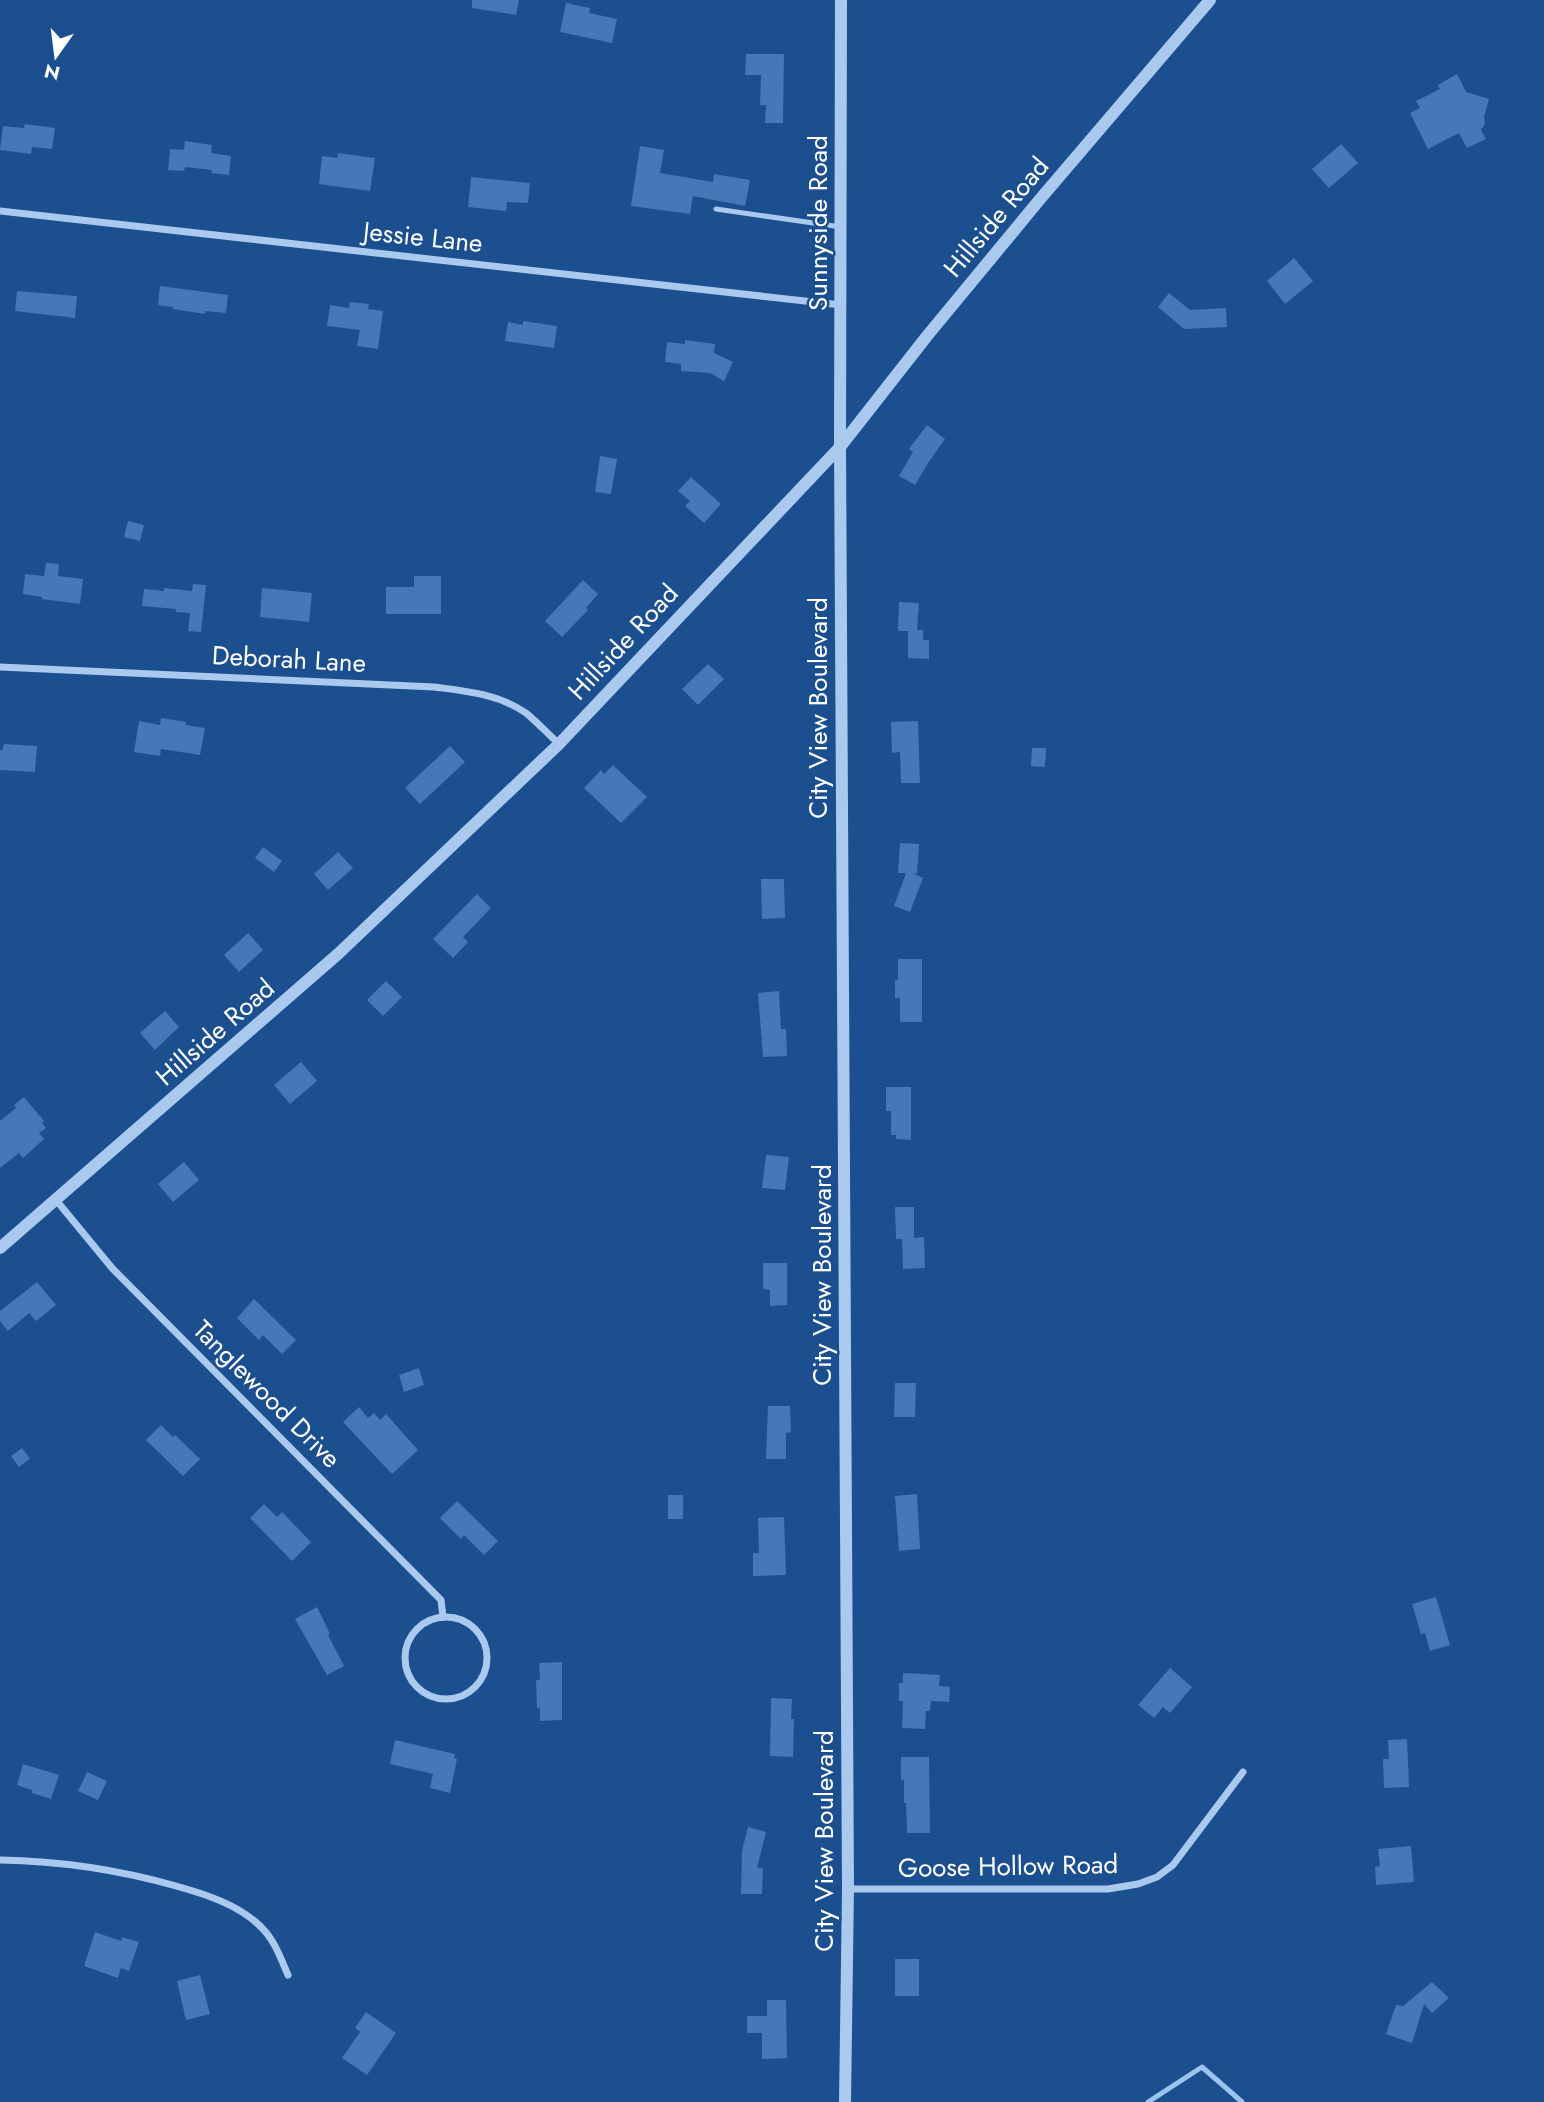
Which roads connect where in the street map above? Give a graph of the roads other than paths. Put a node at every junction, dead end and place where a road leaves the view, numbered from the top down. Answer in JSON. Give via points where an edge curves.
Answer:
{"nodes":[{"id":1,"x":841,"y":0,"type":"edge"},
{"id":2,"x":1210,"y":0,"type":"edge"},
{"id":3,"x":716,"y":209,"type":"dead end"},
{"id":4,"x":0,"y":211,"type":"edge"},
{"id":5,"x":841,"y":227,"type":"junction"},
{"id":6,"x":841,"y":305,"type":"junction"},
{"id":7,"x":840,"y":447,"type":"junction"},
{"id":8,"x":0,"y":667,"type":"edge"},
{"id":9,"x":559,"y":744,"type":"junction"},
{"id":10,"x":56,"y":1200,"type":"junction"},
{"id":11,"x":0,"y":1248,"type":"edge"},
{"id":12,"x":443,"y":1617,"type":"junction"},
{"id":13,"x":1242,"y":1772,"type":"dead end"},
{"id":14,"x":0,"y":1860,"type":"edge"},
{"id":15,"x":848,"y":1889,"type":"junction"},
{"id":16,"x":288,"y":1975,"type":"dead end"},
{"id":17,"x":845,"y":2102,"type":"edge"}],
"edges":[{"from":1,"to":5,"type":"street","name":"Sunnyside Road"},
{"from":2,"to":7,"type":"street","name":"Hillside Road","via":[[1032,209]]},
{"from":3,"to":5,"type":"lane"},
{"from":4,"to":6,"type":"street","name":"Jessie Lane"},
{"from":5,"to":6,"type":"street","name":"Sunnyside Road"},
{"from":6,"to":7,"type":"street","name":"Sunnyside Road"},
{"from":7,"to":9,"type":"street","name":"Hillside Road"},
{"from":7,"to":15,"type":"street","name":"City View Boulevard"},
{"from":8,"to":9,"type":"street","name":"Deborah Lane","via":[[434,687],[487,695],[507,703]]},
{"from":9,"to":10,"type":"street","name":"Hillside Road","via":[[338,954]]},
{"from":10,"to":11,"type":"street","name":"Hillside Road"},
{"from":10,"to":12,"type":"street","name":"Tanglewood Drive","via":[[112,1268],[441,1600]]},
{"from":12,"to":12,"type":"street","via":[[430,1620],[410,1638],[405,1665],[418,1688],[430,1696],[456,1698],[469,1692],[485,1671],[485,1645],[469,1624]]},
{"from":13,"to":15,"type":"street","name":"Goose Hollow Road","via":[[1173,1865],[1139,1884],[1108,1889]]},
{"from":14,"to":16,"type":"street","via":[[116,1870],[227,1904],[263,1928]]},
{"from":15,"to":17,"type":"street","name":"City View Boulevard"}]}
